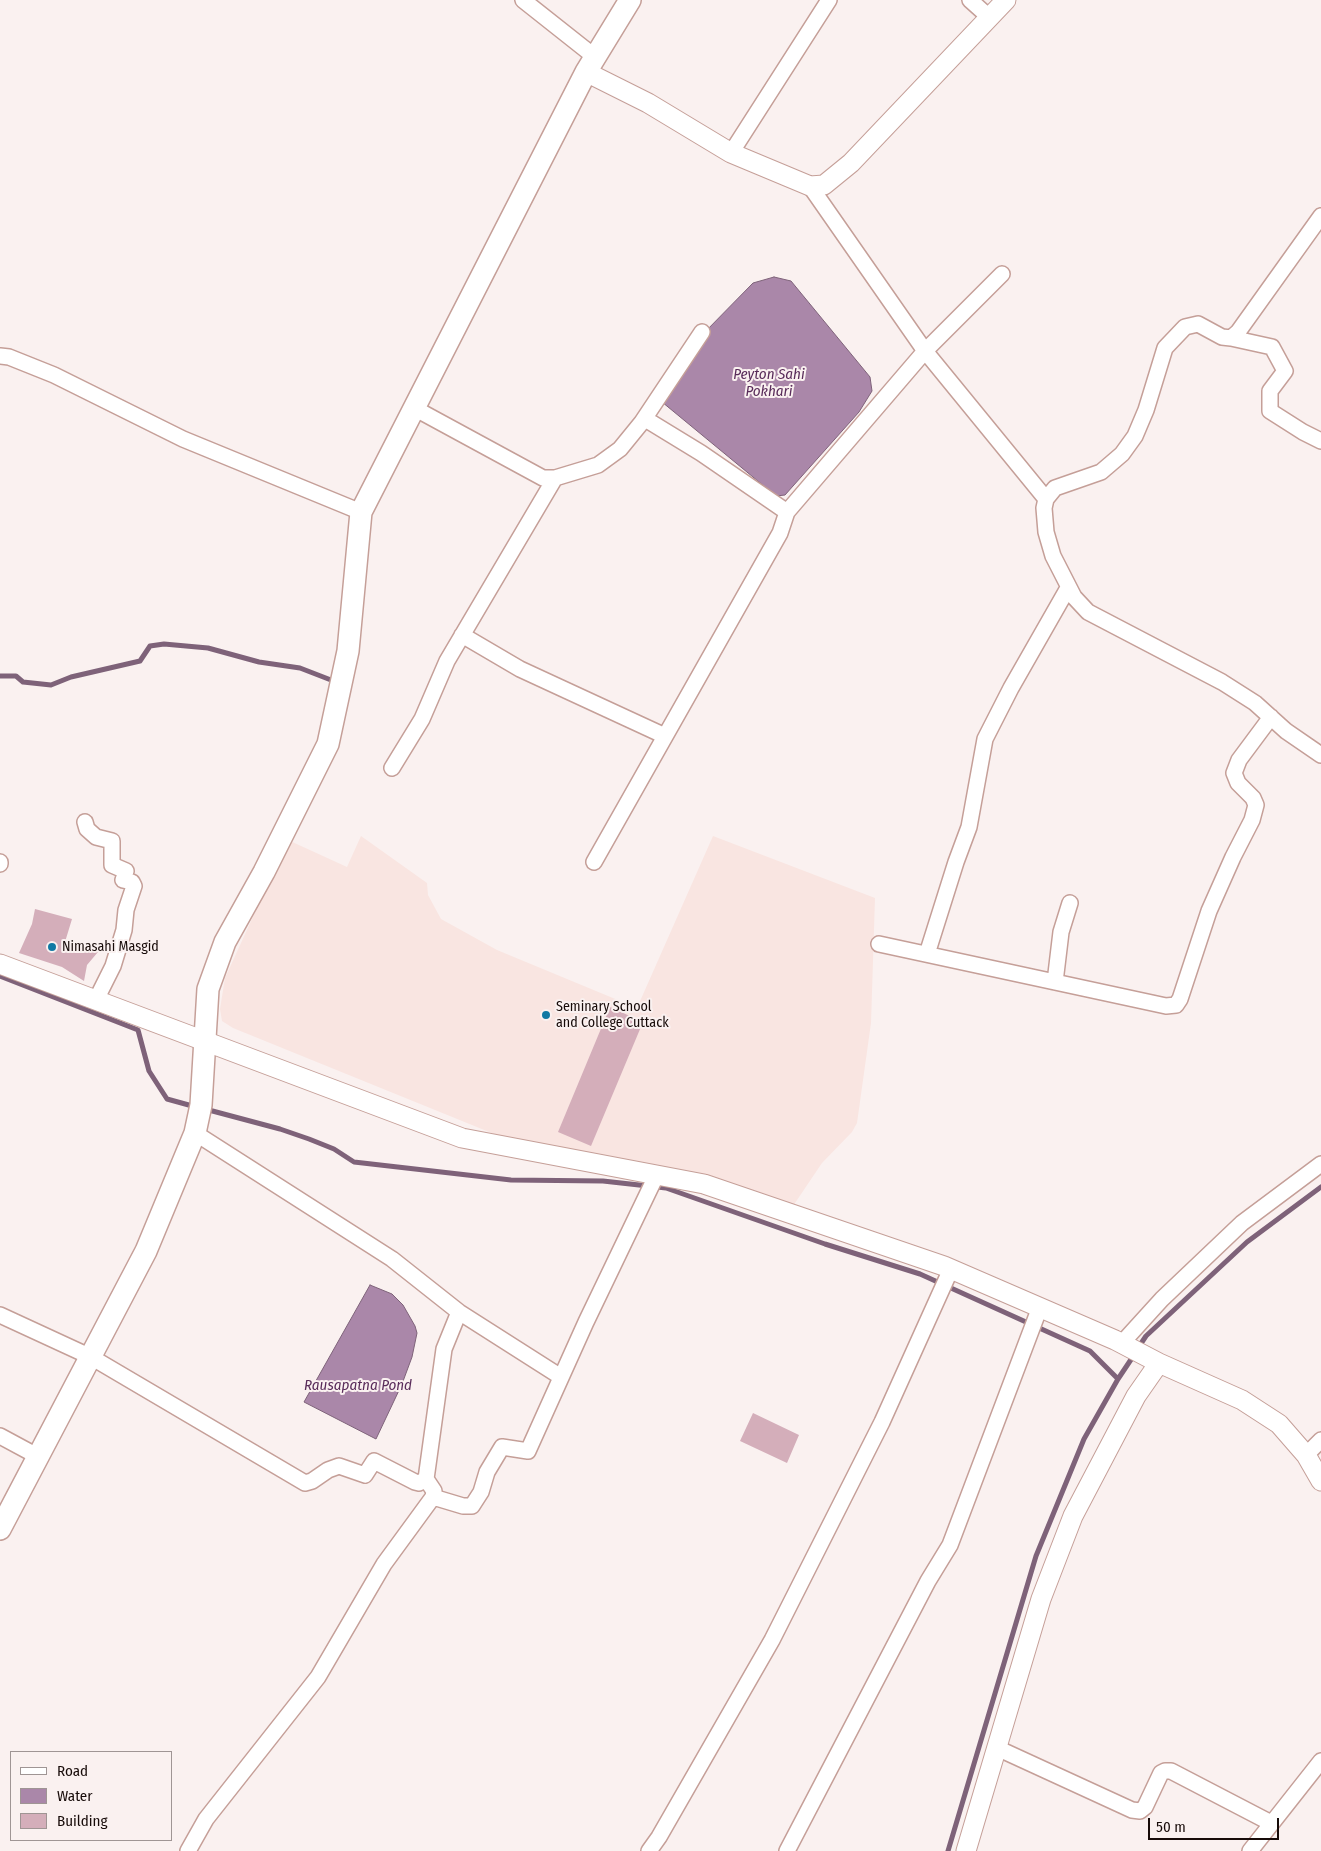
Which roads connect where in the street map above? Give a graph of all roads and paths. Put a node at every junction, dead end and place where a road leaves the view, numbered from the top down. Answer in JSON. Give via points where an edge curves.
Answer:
{"nodes":[{"id":1,"x":523,"y":0,"type":"edge"},
{"id":2,"x":630,"y":0,"type":"edge"},
{"id":3,"x":829,"y":0,"type":"edge"},
{"id":4,"x":970,"y":0,"type":"edge"},
{"id":5,"x":1006,"y":0,"type":"edge"},
{"id":6,"x":989,"y":17,"type":"junction"},
{"id":7,"x":590,"y":64,"type":"junction"},
{"id":8,"x":731,"y":153,"type":"junction"},
{"id":9,"x":810,"y":186,"type":"junction"},
{"id":10,"x":1321,"y":216,"type":"edge"},
{"id":11,"x":1002,"y":274,"type":"dead end"},
{"id":12,"x":702,"y":332,"type":"dead end"},
{"id":13,"x":1230,"y":338,"type":"junction"},
{"id":14,"x":925,"y":351,"type":"junction"},
{"id":15,"x":0,"y":356,"type":"edge"},
{"id":16,"x":414,"y":408,"type":"junction"},
{"id":17,"x":642,"y":422,"type":"junction"},
{"id":18,"x":1321,"y":441,"type":"edge"},
{"id":19,"x":555,"y":478,"type":"junction"},
{"id":20,"x":1046,"y":499,"type":"junction"},
{"id":21,"x":361,"y":512,"type":"junction"},
{"id":22,"x":787,"y":512,"type":"junction"},
{"id":23,"x":1068,"y":588,"type":"junction"},
{"id":24,"x":462,"y":635,"type":"junction"},
{"id":25,"x":1271,"y":717,"type":"junction"},
{"id":26,"x":665,"y":736,"type":"junction"},
{"id":27,"x":1321,"y":755,"type":"edge"},
{"id":28,"x":392,"y":768,"type":"dead end"},
{"id":29,"x":85,"y":822,"type":"dead end"},
{"id":30,"x":594,"y":862,"type":"dead end"},
{"id":31,"x":1070,"y":903,"type":"dead end"},
{"id":32,"x":879,"y":944,"type":"dead end"},
{"id":33,"x":926,"y":954,"type":"junction"},
{"id":34,"x":0,"y":964,"type":"edge"},
{"id":35,"x":1055,"y":982,"type":"junction"},
{"id":36,"x":96,"y":1000,"type":"junction"},
{"id":37,"x":204,"y":1040,"type":"junction"},
{"id":38,"x":198,"y":1118,"type":"junction"},
{"id":39,"x":1321,"y":1164,"type":"edge"},
{"id":40,"x":656,"y":1174,"type":"junction"},
{"id":41,"x":951,"y":1270,"type":"junction"},
{"id":42,"x":1040,"y":1308,"type":"junction"},
{"id":43,"x":459,"y":1312,"type":"junction"},
{"id":44,"x":0,"y":1315,"type":"edge"},
{"id":45,"x":1125,"y":1345,"type":"junction"},
{"id":46,"x":91,"y":1357,"type":"junction"},
{"id":47,"x":1158,"y":1362,"type":"junction"},
{"id":48,"x":561,"y":1377,"type":"junction"},
{"id":49,"x":0,"y":1436,"type":"edge"},
{"id":50,"x":1321,"y":1440,"type":"edge"},
{"id":51,"x":1306,"y":1455,"type":"junction"},
{"id":52,"x":38,"y":1457,"type":"junction"},
{"id":53,"x":426,"y":1479,"type":"junction"},
{"id":54,"x":1321,"y":1481,"type":"edge"},
{"id":55,"x":433,"y":1496,"type":"junction"},
{"id":56,"x":0,"y":1529,"type":"edge"},
{"id":57,"x":997,"y":1748,"type":"junction"},
{"id":58,"x":1321,"y":1760,"type":"edge"},
{"id":59,"x":1271,"y":1823,"type":"junction"},
{"id":60,"x":188,"y":1851,"type":"edge"},
{"id":61,"x":649,"y":1851,"type":"edge"},
{"id":62,"x":787,"y":1851,"type":"edge"},
{"id":63,"x":966,"y":1851,"type":"edge"},
{"id":64,"x":1250,"y":1851,"type":"edge"}],
"edges":[{"from":1,"to":7,"type":"street"},
{"from":2,"to":7,"type":"main road"},
{"from":3,"to":8,"type":"street"},
{"from":4,"to":6,"type":"street"},
{"from":5,"to":6,"type":"street"},
{"from":6,"to":9,"type":"street","via":[[850,163],[824,185]]},
{"from":7,"to":8,"type":"street"},
{"from":7,"to":16,"type":"main road"},
{"from":8,"to":9,"type":"street"},
{"from":9,"to":14,"type":"street"},
{"from":10,"to":13,"type":"street","via":[[1238,332]]},
{"from":11,"to":14,"type":"street"},
{"from":12,"to":17,"type":"street"},
{"from":13,"to":18,"type":"street","via":[[1272,347],[1285,371],[1270,392],[1270,411]]},
{"from":13,"to":20,"type":"street","via":[[1198,324],[1185,327],[1166,348],[1146,410],[1135,436],[1122,454],[1101,472],[1055,488]]},
{"from":14,"to":20,"type":"street"},
{"from":14,"to":22,"type":"street"},
{"from":15,"to":21,"type":"street","via":[[54,375],[183,439]]},
{"from":16,"to":19,"type":"street","via":[[543,478]]},
{"from":16,"to":21,"type":"main road"},
{"from":17,"to":19,"type":"street","via":[[620,449],[598,465]]},
{"from":17,"to":22,"type":"street","via":[[647,420]]},
{"from":19,"to":24,"type":"street"},
{"from":20,"to":23,"type":"street","via":[[1046,532]]},
{"from":21,"to":37,"type":"main road","via":[[348,651],[328,744],[225,942],[208,989]]},
{"from":22,"to":26,"type":"street","via":[[780,533]]},
{"from":23,"to":25,"type":"street","via":[[1088,612],[1222,682],[1256,703]]},
{"from":23,"to":33,"type":"street","via":[[985,739],[969,827]]},
{"from":24,"to":26,"type":"street","via":[[520,669]]},
{"from":24,"to":28,"type":"street","via":[[422,719]]},
{"from":25,"to":27,"type":"street"},
{"from":25,"to":35,"type":"street","via":[[1239,760],[1234,773],[1256,805],[1209,911],[1176,1005],[1166,1006]]},
{"from":26,"to":30,"type":"street"},
{"from":29,"to":36,"type":"street","via":[[86,829],[96,837],[112,841],[112,865],[126,871],[123,880],[132,882],[134,886],[113,966]]},
{"from":31,"to":35,"type":"street"},
{"from":32,"to":33,"type":"street"},
{"from":33,"to":35,"type":"street"},
{"from":34,"to":36,"type":"street"},
{"from":36,"to":37,"type":"street"},
{"from":37,"to":38,"type":"main road"},
{"from":37,"to":40,"type":"street","via":[[462,1138]]},
{"from":38,"to":43,"type":"street","via":[[392,1259]]},
{"from":38,"to":46,"type":"main road","via":[[146,1251]]},
{"from":39,"to":45,"type":"street","via":[[1242,1223],[1162,1299]]},
{"from":40,"to":41,"type":"street","via":[[704,1184]]},
{"from":40,"to":48,"type":"street"},
{"from":41,"to":42,"type":"street"},
{"from":41,"to":61,"type":"street","via":[[882,1422],[772,1640]]},
{"from":42,"to":45,"type":"street"},
{"from":42,"to":62,"type":"street","via":[[950,1545]]},
{"from":43,"to":48,"type":"street"},
{"from":43,"to":53,"type":"street","via":[[444,1349]]},
{"from":44,"to":46,"type":"street"},
{"from":45,"to":47,"type":"street"},
{"from":46,"to":52,"type":"main road"},
{"from":46,"to":53,"type":"street","via":[[305,1483],[339,1466],[365,1475],[374,1461],[415,1482]]},
{"from":47,"to":51,"type":"street","via":[[1242,1400],[1278,1424]]},
{"from":47,"to":57,"type":"street","via":[[1136,1396],[1073,1516],[1041,1598]]},
{"from":48,"to":55,"type":"street","via":[[528,1451],[502,1447],[472,1506]]},
{"from":49,"to":52,"type":"street"},
{"from":50,"to":51,"type":"street"},
{"from":51,"to":54,"type":"street"},
{"from":52,"to":56,"type":"main road"},
{"from":53,"to":55,"type":"street","via":[[434,1491]]},
{"from":55,"to":60,"type":"street","via":[[384,1564],[318,1677],[206,1819]]},
{"from":57,"to":59,"type":"street","via":[[1132,1810],[1140,1811],[1145,1807],[1161,1773],[1166,1770]]},
{"from":57,"to":63,"type":"street"},
{"from":58,"to":59,"type":"street"},
{"from":59,"to":64,"type":"street"}]}
